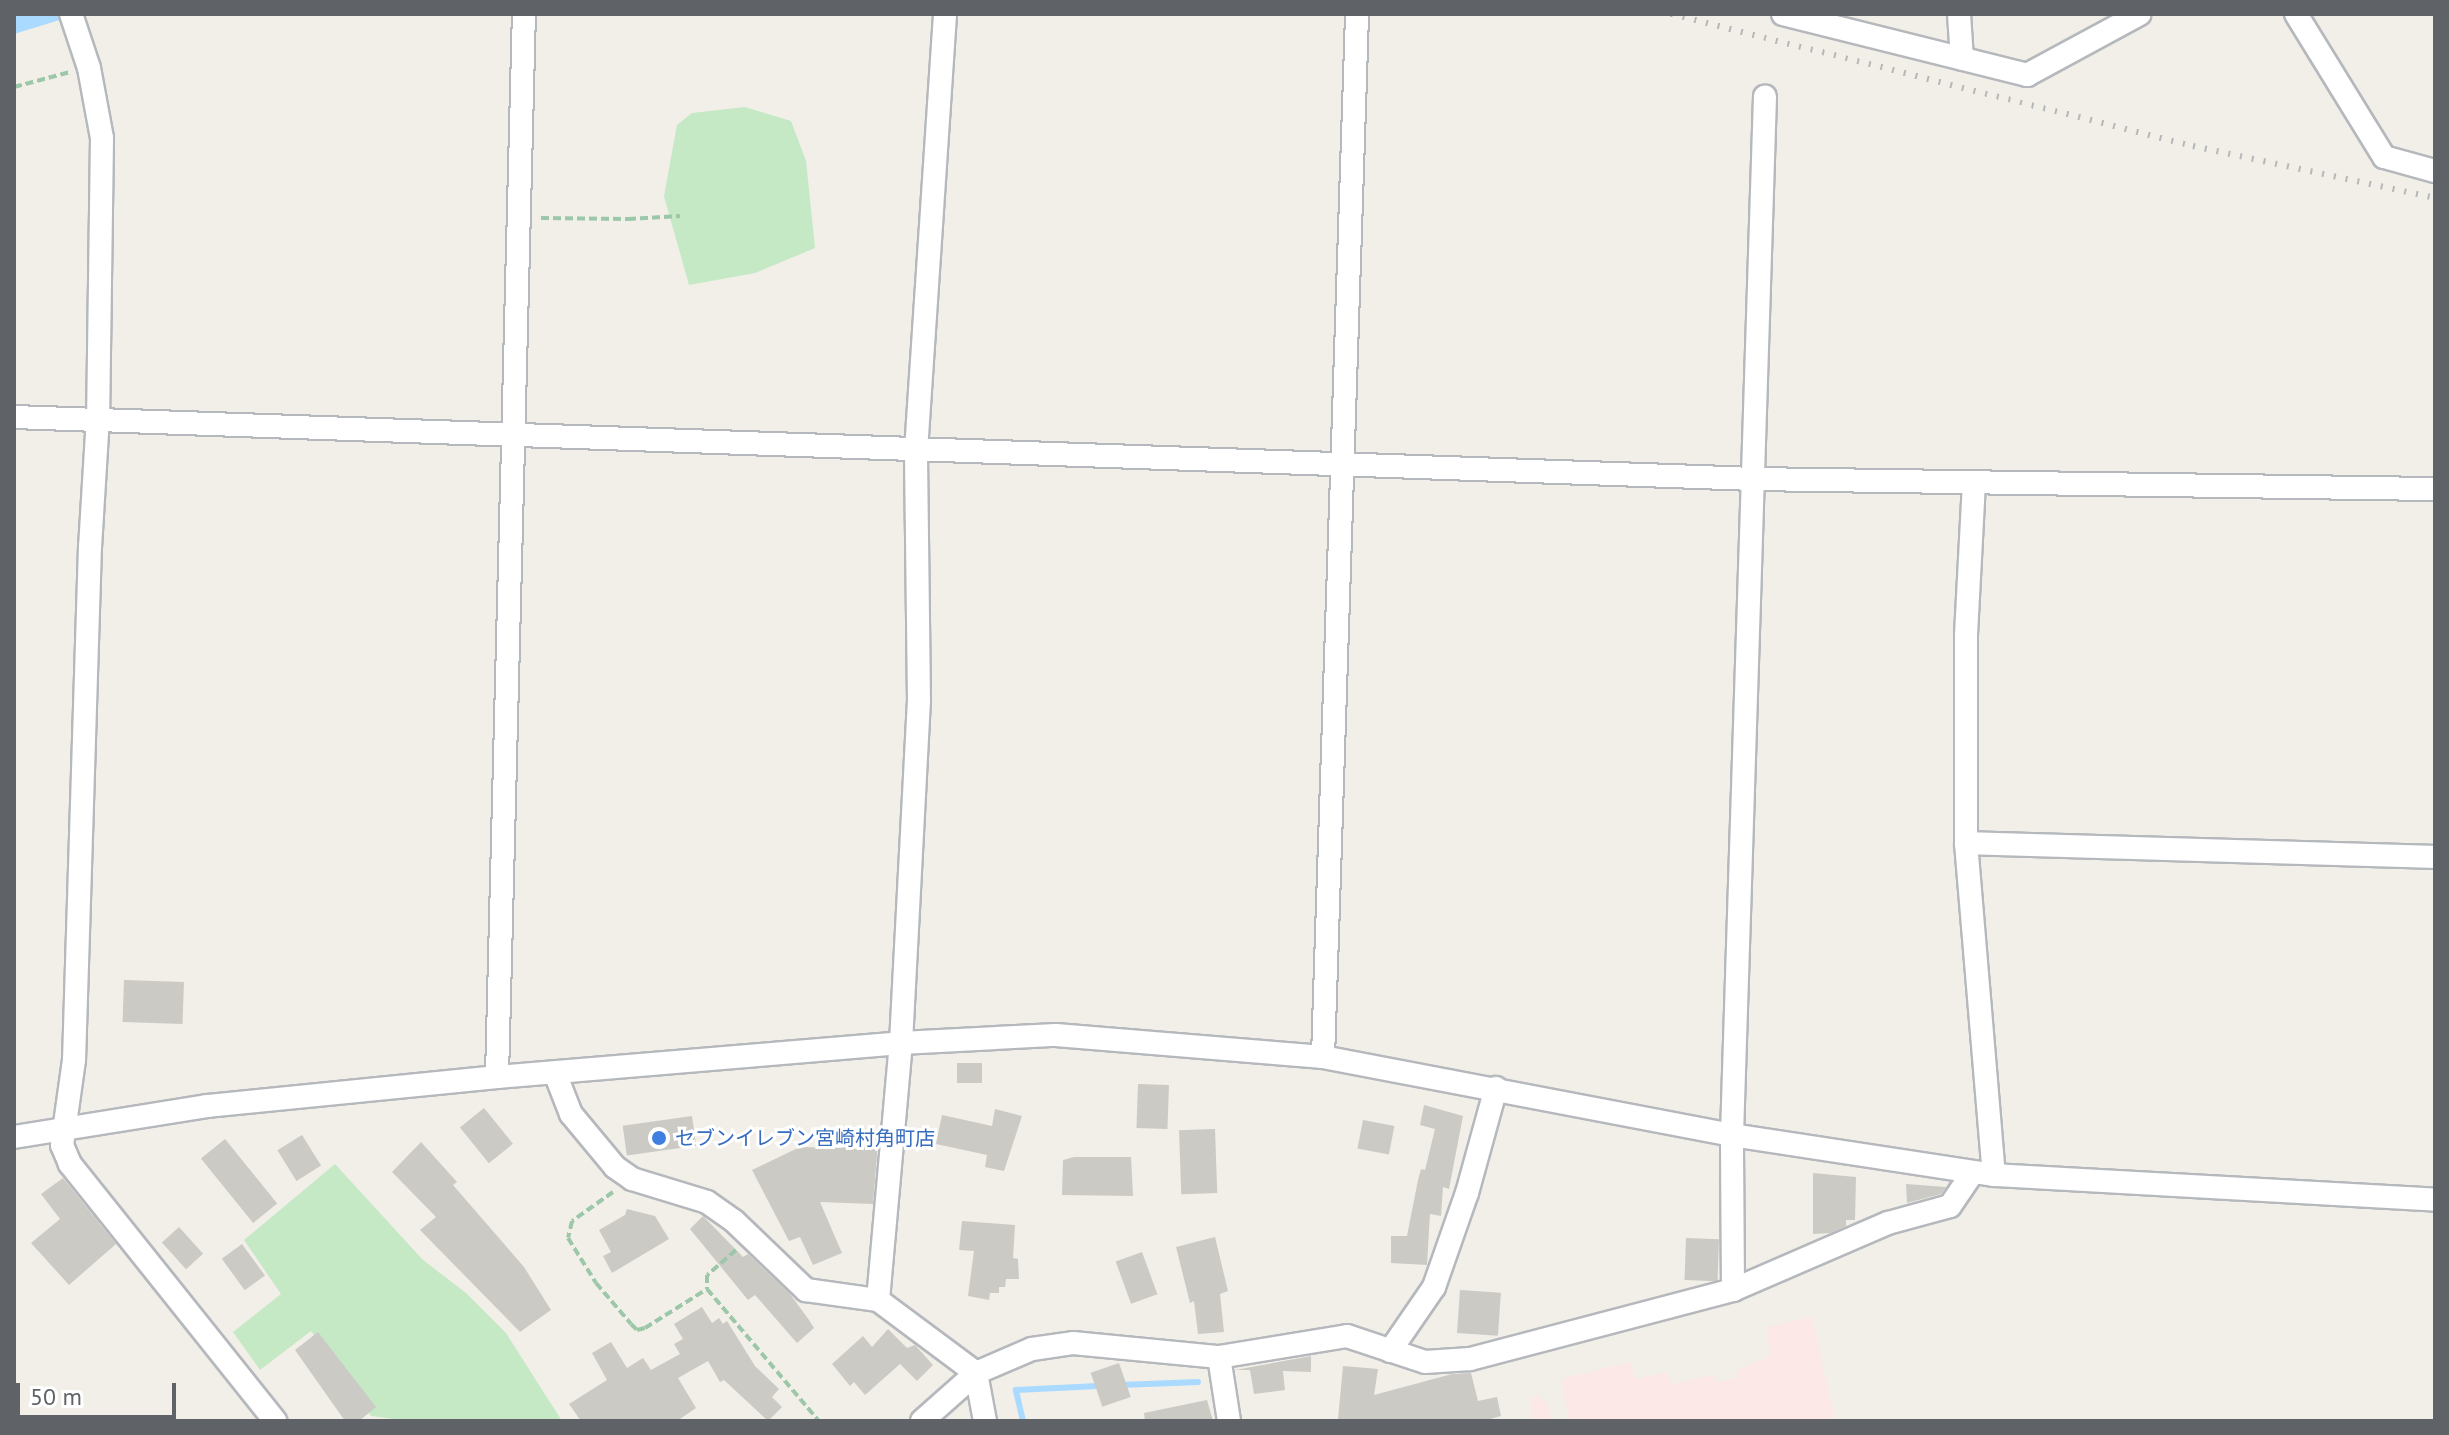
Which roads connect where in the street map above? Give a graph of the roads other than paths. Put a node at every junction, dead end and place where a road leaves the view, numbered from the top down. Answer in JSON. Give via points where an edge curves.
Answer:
{"nodes":[{"id":1,"x":71,"y":14,"type":"edge"},
{"id":2,"x":524,"y":14,"type":"edge"},
{"id":3,"x":945,"y":14,"type":"edge"},
{"id":4,"x":1357,"y":14,"type":"edge"},
{"id":5,"x":1783,"y":14,"type":"edge"},
{"id":6,"x":1959,"y":14,"type":"edge"},
{"id":7,"x":2140,"y":14,"type":"edge"},
{"id":8,"x":2296,"y":14,"type":"edge"},
{"id":9,"x":2111,"y":21,"type":"edge"},
{"id":10,"x":1962,"y":59,"type":"junction"},
{"id":11,"x":1765,"y":97,"type":"dead end"},
{"id":12,"x":2435,"y":171,"type":"edge"},
{"id":13,"x":14,"y":417,"type":"edge"},
{"id":14,"x":98,"y":417,"type":"junction"},
{"id":15,"x":512,"y":437,"type":"junction"},
{"id":16,"x":916,"y":451,"type":"junction"},
{"id":17,"x":1341,"y":464,"type":"junction"},
{"id":18,"x":1751,"y":479,"type":"junction"},
{"id":19,"x":1974,"y":482,"type":"junction"},
{"id":20,"x":2435,"y":489,"type":"edge"},
{"id":21,"x":1966,"y":843,"type":"junction"},
{"id":22,"x":2435,"y":857,"type":"edge"},
{"id":23,"x":901,"y":1043,"type":"junction"},
{"id":24,"x":1323,"y":1057,"type":"junction"},
{"id":25,"x":555,"y":1073,"type":"junction"},
{"id":26,"x":497,"y":1077,"type":"junction"},
{"id":27,"x":1496,"y":1088,"type":"junction"},
{"id":28,"x":64,"y":1127,"type":"junction"},
{"id":29,"x":1732,"y":1135,"type":"junction"},
{"id":30,"x":14,"y":1137,"type":"edge"},
{"id":31,"x":1984,"y":1174,"type":"junction"},
{"id":32,"x":2435,"y":1200,"type":"edge"},
{"id":33,"x":1733,"y":1290,"type":"junction"},
{"id":34,"x":878,"y":1300,"type":"junction"},
{"id":35,"x":1390,"y":1351,"type":"junction"},
{"id":36,"x":1219,"y":1357,"type":"junction"},
{"id":37,"x":976,"y":1373,"type":"junction"},
{"id":38,"x":275,"y":1421,"type":"edge"},
{"id":39,"x":922,"y":1421,"type":"edge"},
{"id":40,"x":985,"y":1421,"type":"edge"},
{"id":41,"x":1229,"y":1421,"type":"edge"}],
"edges":[{"from":1,"to":14,"type":"street","via":[[102,138]]},
{"from":2,"to":15,"type":"street"},
{"from":3,"to":16,"type":"street"},
{"from":4,"to":17,"type":"street"},
{"from":5,"to":10,"type":"street"},
{"from":6,"to":10,"type":"street"},
{"from":7,"to":9,"type":"street"},
{"from":8,"to":12,"type":"street","via":[[2384,157]]},
{"from":9,"to":10,"type":"street","via":[[2027,75]]},
{"from":11,"to":18,"type":"street"},
{"from":13,"to":14,"type":"street"},
{"from":14,"to":15,"type":"street"},
{"from":14,"to":28,"type":"street","via":[[74,1060]]},
{"from":15,"to":16,"type":"street"},
{"from":15,"to":26,"type":"street"},
{"from":16,"to":17,"type":"street"},
{"from":16,"to":23,"type":"street","via":[[919,701]]},
{"from":17,"to":18,"type":"street"},
{"from":17,"to":24,"type":"street"},
{"from":18,"to":19,"type":"street"},
{"from":18,"to":29,"type":"street"},
{"from":19,"to":20,"type":"street"},
{"from":19,"to":21,"type":"street","via":[[1966,636]]},
{"from":21,"to":22,"type":"street"},
{"from":21,"to":31,"type":"street"},
{"from":23,"to":24,"type":"street","via":[[1056,1035]]},
{"from":23,"to":25,"type":"street"},
{"from":23,"to":34,"type":"street"},
{"from":24,"to":27,"type":"street"},
{"from":25,"to":26,"type":"street"},
{"from":25,"to":34,"type":"street","via":[[571,1114],[631,1179],[707,1202],[806,1290]]},
{"from":26,"to":28,"type":"street","via":[[207,1106]]},
{"from":27,"to":29,"type":"street"},
{"from":27,"to":35,"type":"street","via":[[1434,1287]]},
{"from":28,"to":30,"type":"street"},
{"from":28,"to":38,"type":"street","via":[[62,1145],[70,1164]]},
{"from":29,"to":31,"type":"street"},
{"from":29,"to":33,"type":"street"},
{"from":31,"to":32,"type":"street"},
{"from":31,"to":33,"type":"street","via":[[1950,1206],[1888,1223]]},
{"from":33,"to":35,"type":"street","via":[[1470,1359],[1425,1362]]},
{"from":34,"to":37,"type":"street"},
{"from":35,"to":36,"type":"street","via":[[1347,1336]]},
{"from":36,"to":37,"type":"street","via":[[1073,1343],[1032,1349]]},
{"from":36,"to":41,"type":"street"},
{"from":37,"to":39,"type":"street"},
{"from":37,"to":40,"type":"street"}]}
